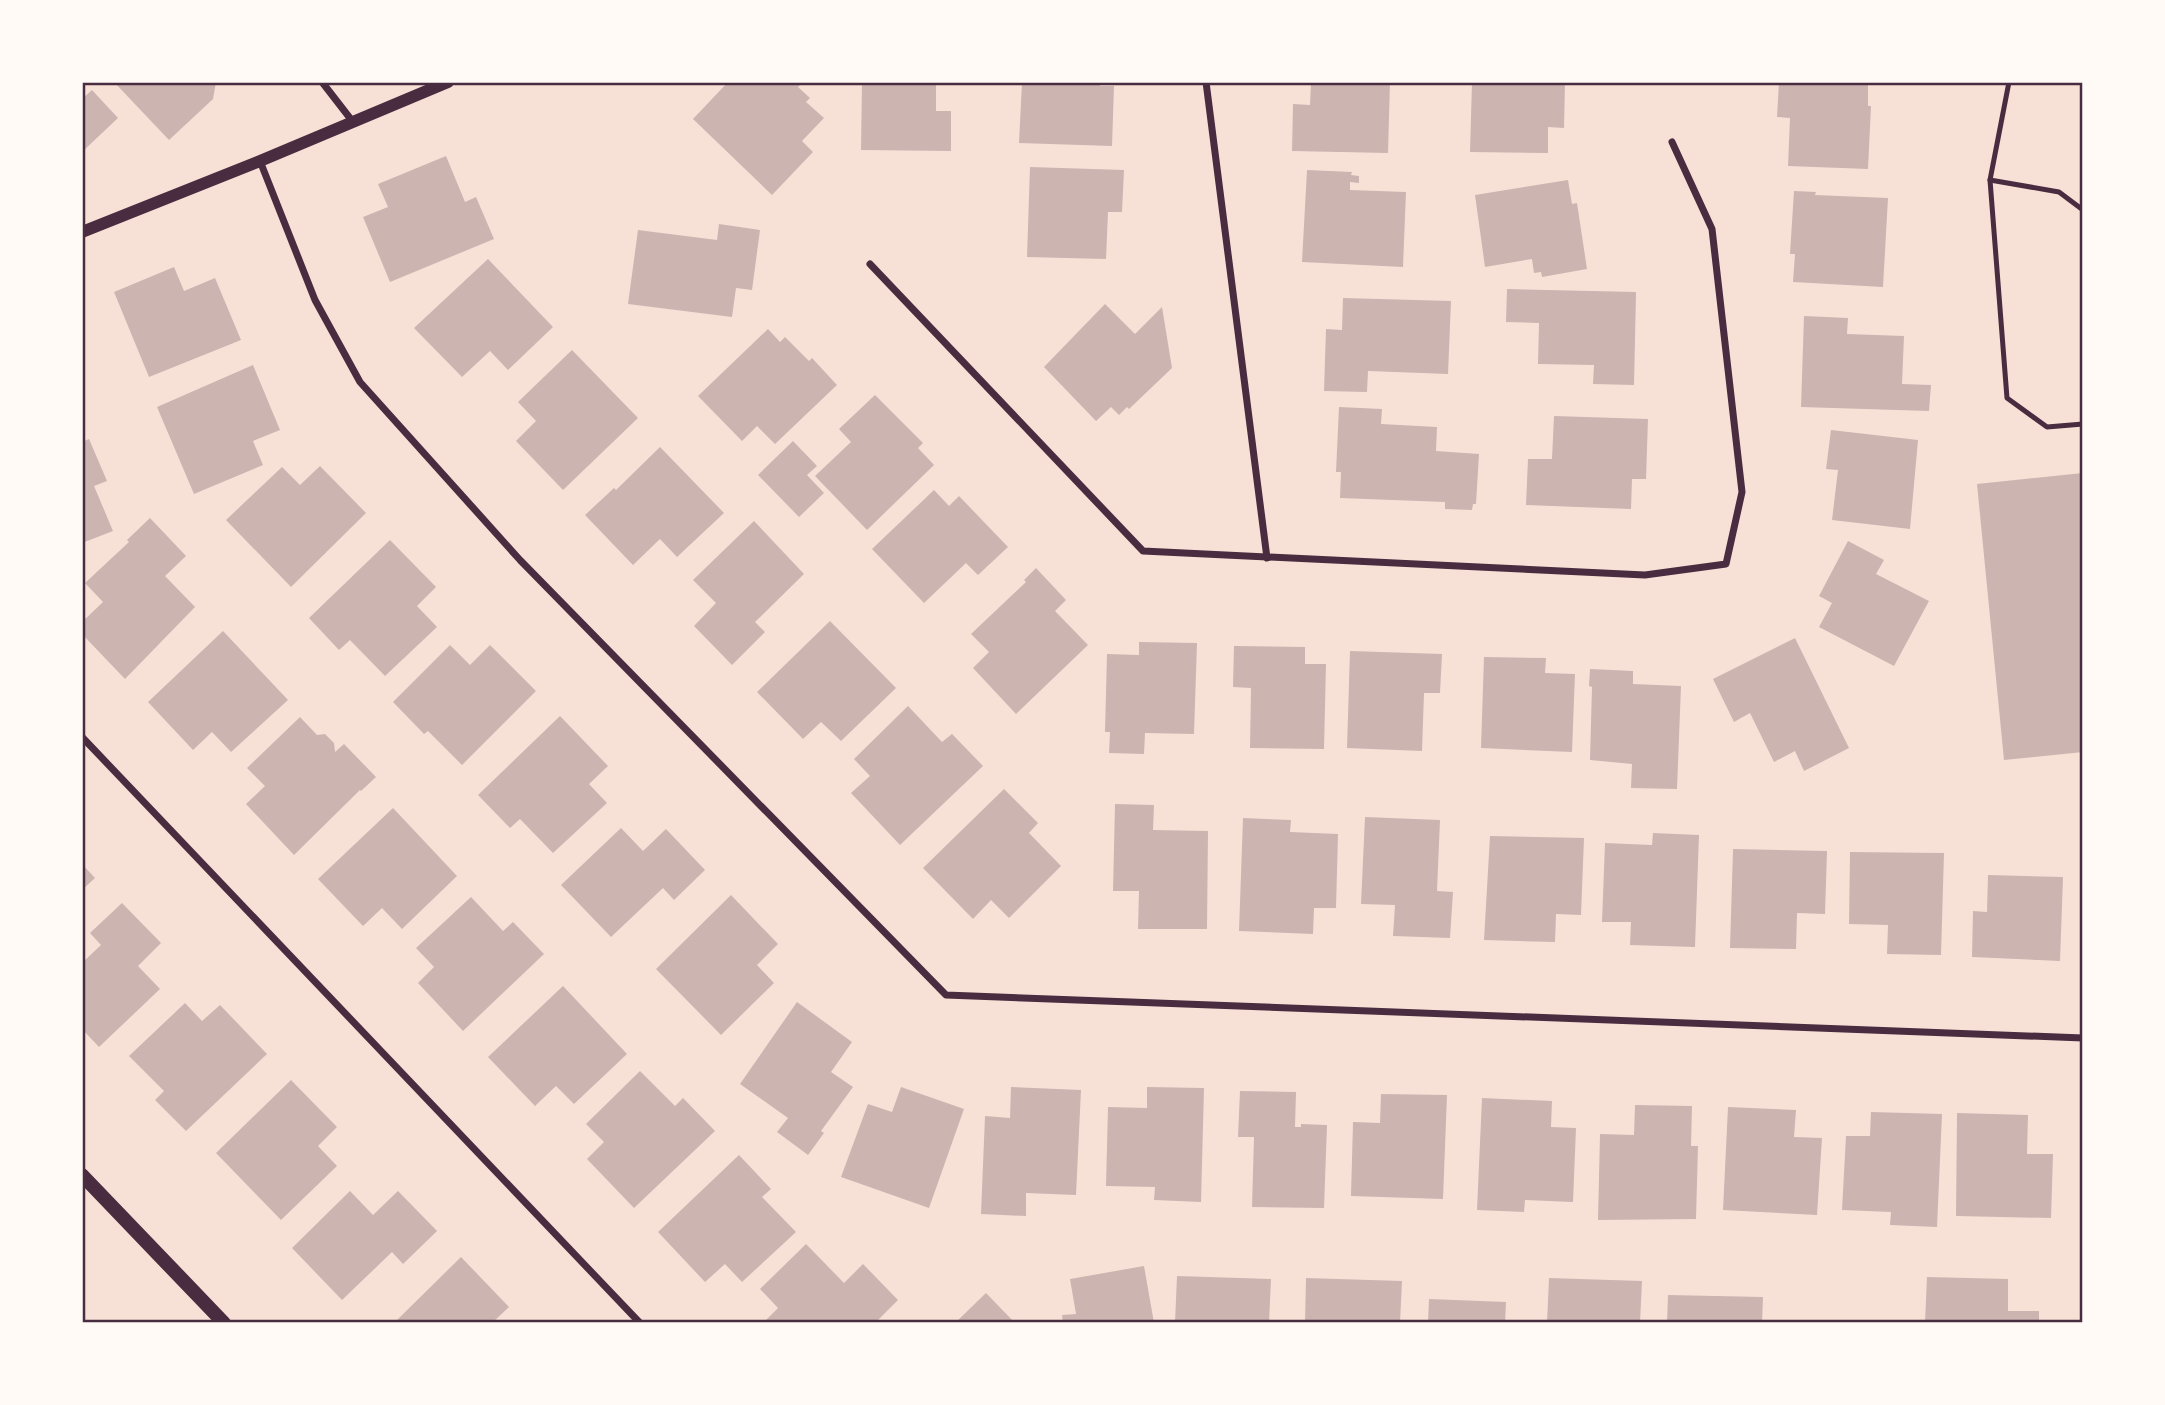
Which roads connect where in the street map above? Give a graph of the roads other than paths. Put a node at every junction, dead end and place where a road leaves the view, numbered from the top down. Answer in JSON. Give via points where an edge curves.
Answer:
{"nodes":[{"id":1,"x":322,"y":82,"type":"edge"},
{"id":2,"x":448,"y":82,"type":"edge"},
{"id":3,"x":1206,"y":82,"type":"edge"},
{"id":4,"x":2009,"y":82,"type":"edge"},
{"id":5,"x":353,"y":122,"type":"junction"},
{"id":6,"x":1672,"y":142,"type":"dead end"},
{"id":7,"x":260,"y":161,"type":"junction"},
{"id":8,"x":1990,"y":180,"type":"junction"},
{"id":9,"x":2083,"y":210,"type":"edge"},
{"id":10,"x":82,"y":232,"type":"edge"},
{"id":11,"x":870,"y":264,"type":"dead end"},
{"id":12,"x":2083,"y":424,"type":"edge"},
{"id":13,"x":1267,"y":558,"type":"junction"},
{"id":14,"x":82,"y":737,"type":"edge"},
{"id":15,"x":2083,"y":1038,"type":"edge"},
{"id":16,"x":82,"y":1175,"type":"edge"},
{"id":17,"x":633,"y":1315,"type":"junction"},
{"id":18,"x":224,"y":1323,"type":"edge"},
{"id":19,"x":625,"y":1323,"type":"edge"},
{"id":20,"x":640,"y":1323,"type":"edge"}],
"edges":[{"from":1,"to":5,"type":"street"},
{"from":2,"to":5,"type":"street"},
{"from":3,"to":13,"type":"street"},
{"from":4,"to":8,"type":"lane"},
{"from":5,"to":7,"type":"street"},
{"from":6,"to":13,"type":"street","via":[[1712,229],[1742,492],[1726,564],[1644,575]]},
{"from":7,"to":10,"type":"street"},
{"from":7,"to":15,"type":"street","via":[[315,300],[360,382],[520,560],[946,995]]},
{"from":8,"to":9,"type":"lane","via":[[2059,192]]},
{"from":8,"to":12,"type":"lane","via":[[2007,398],[2047,427]]},
{"from":11,"to":13,"type":"street","via":[[1143,551]]},
{"from":14,"to":17,"type":"street"},
{"from":16,"to":18,"type":"main road"},
{"from":17,"to":19,"type":"street"},
{"from":17,"to":20,"type":"street"}]}
